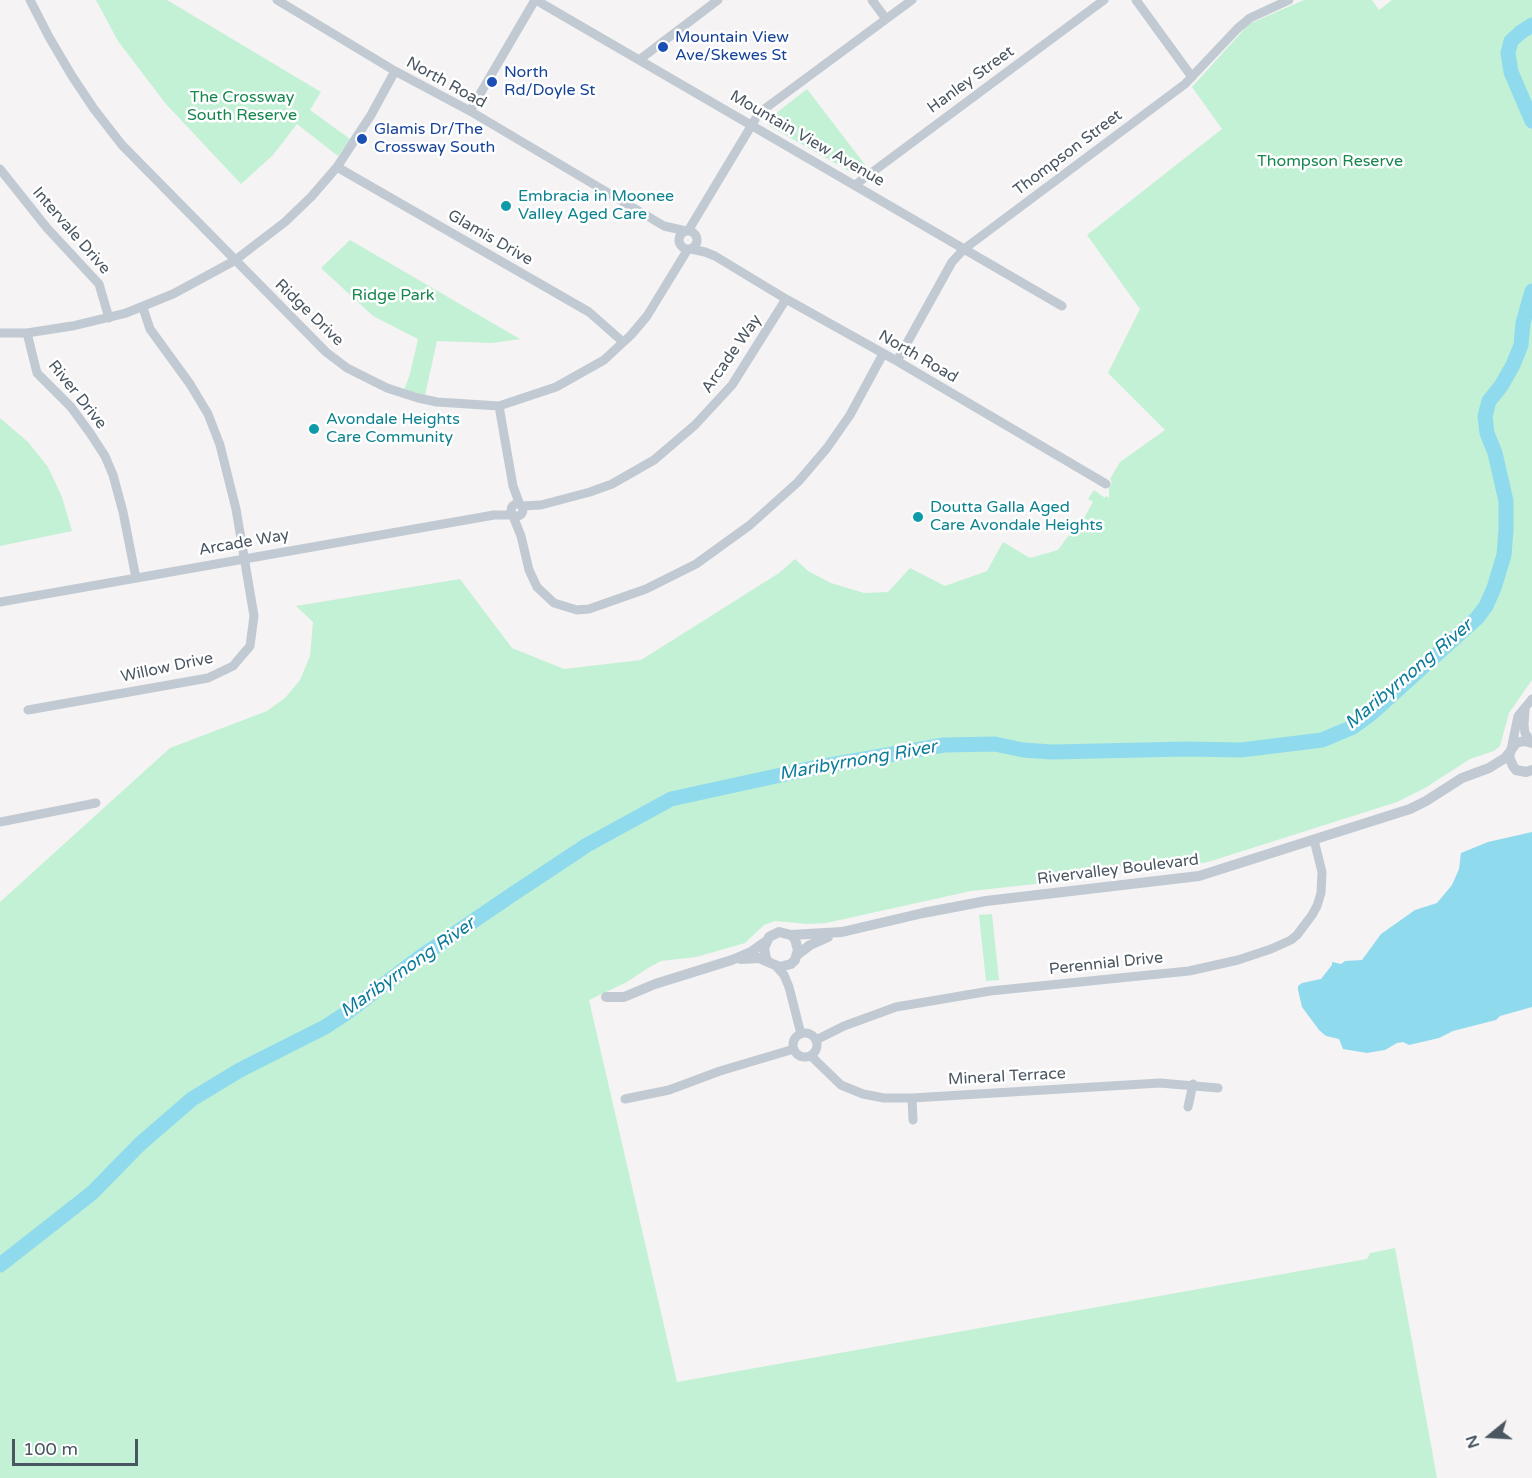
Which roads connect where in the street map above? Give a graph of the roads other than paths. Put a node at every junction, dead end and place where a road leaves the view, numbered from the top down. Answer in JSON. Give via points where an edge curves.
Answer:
{"nodes":[{"id":1,"x":30,"y":0,"type":"edge"},
{"id":2,"x":277,"y":0,"type":"edge"},
{"id":3,"x":535,"y":0,"type":"edge"},
{"id":4,"x":718,"y":0,"type":"edge"},
{"id":5,"x":872,"y":0,"type":"edge"},
{"id":6,"x":912,"y":0,"type":"edge"},
{"id":7,"x":1104,"y":0,"type":"edge"},
{"id":8,"x":1136,"y":0,"type":"edge"},
{"id":9,"x":1289,"y":0,"type":"edge"},
{"id":10,"x":886,"y":19,"type":"junction"},
{"id":11,"x":639,"y":60,"type":"junction"},
{"id":12,"x":395,"y":72,"type":"junction"},
{"id":13,"x":1192,"y":76,"type":"junction"},
{"id":14,"x":470,"y":111,"type":"junction"},
{"id":15,"x":751,"y":124,"type":"junction"},
{"id":16,"x":337,"y":168,"type":"junction"},
{"id":17,"x":0,"y":169,"type":"edge"},
{"id":18,"x":855,"y":184,"type":"junction"},
{"id":19,"x":688,"y":241,"type":"junction"},
{"id":20,"x":964,"y":249,"type":"junction"},
{"id":21,"x":234,"y":261,"type":"junction"},
{"id":22,"x":786,"y":299,"type":"junction"},
{"id":23,"x":1062,"y":306,"type":"dead end"},
{"id":24,"x":143,"y":308,"type":"junction"},
{"id":25,"x":109,"y":318,"type":"junction"},
{"id":26,"x":0,"y":333,"type":"edge"},
{"id":27,"x":27,"y":333,"type":"junction"},
{"id":28,"x":623,"y":342,"type":"junction"},
{"id":29,"x":883,"y":354,"type":"junction"},
{"id":30,"x":897,"y":361,"type":"junction"},
{"id":31,"x":499,"y":406,"type":"junction"},
{"id":32,"x":1106,"y":484,"type":"dead end"},
{"id":33,"x":517,"y":510,"type":"junction"},
{"id":34,"x":245,"y":558,"type":"junction"},
{"id":35,"x":136,"y":578,"type":"junction"},
{"id":36,"x":0,"y":602,"type":"edge"},
{"id":37,"x":1532,"y":699,"type":"edge"},
{"id":38,"x":1526,"y":708,"type":"junction"},
{"id":39,"x":28,"y":710,"type":"dead end"},
{"id":40,"x":1532,"y":742,"type":"edge"},
{"id":41,"x":1510,"y":751,"type":"junction"},
{"id":42,"x":1489,"y":768,"type":"junction"},
{"id":43,"x":1526,"y":771,"type":"edge"},
{"id":44,"x":96,"y":803,"type":"dead end"},
{"id":45,"x":0,"y":822,"type":"edge"},
{"id":46,"x":1314,"y":840,"type":"junction"},
{"id":47,"x":842,"y":932,"type":"junction"},
{"id":48,"x":790,"y":935,"type":"junction"},
{"id":49,"x":765,"y":942,"type":"junction"},
{"id":50,"x":796,"y":958,"type":"junction"},
{"id":51,"x":732,"y":960,"type":"junction"},
{"id":52,"x":772,"y":964,"type":"junction"},
{"id":53,"x":606,"y":997,"type":"dead end"},
{"id":54,"x":793,"y":1000,"type":"junction"},
{"id":55,"x":801,"y":1034,"type":"junction"},
{"id":56,"x":816,"y":1040,"type":"junction"},
{"id":57,"x":794,"y":1049,"type":"junction"},
{"id":58,"x":811,"y":1056,"type":"junction"},
{"id":59,"x":1193,"y":1084,"type":"junction"},
{"id":60,"x":1218,"y":1088,"type":"dead end"},
{"id":61,"x":912,"y":1098,"type":"junction"},
{"id":62,"x":625,"y":1099,"type":"dead end"},
{"id":63,"x":1188,"y":1107,"type":"dead end"},
{"id":64,"x":913,"y":1120,"type":"dead end"}],
"edges":[{"from":1,"to":21,"type":"street","name":"Ridge Drive","via":[[72,76],[108,127]]},
{"from":2,"to":12,"type":"street","name":"North Road"},
{"from":3,"to":11,"type":"street","name":"Mountain View Avenue"},
{"from":3,"to":14,"type":"street"},
{"from":4,"to":11,"type":"street"},
{"from":5,"to":10,"type":"street"},
{"from":6,"to":10,"type":"street","name":"Ridge Drive"},
{"from":7,"to":18,"type":"street","name":"Hanley Street"},
{"from":8,"to":13,"type":"street"},
{"from":9,"to":13,"type":"street","name":"Thompson Street","via":[[1250,18]]},
{"from":10,"to":15,"type":"street","name":"Ridge Drive","via":[[759,113]]},
{"from":11,"to":15,"type":"street","name":"Mountain View Avenue"},
{"from":12,"to":14,"type":"street","name":"North Road"},
{"from":12,"to":16,"type":"street"},
{"from":13,"to":20,"type":"street","name":"Thompson Street"},
{"from":14,"to":19,"type":"street","name":"North Road"},
{"from":15,"to":18,"type":"street","name":"Mountain View Avenue"},
{"from":15,"to":19,"type":"street","name":"Ridge Drive"},
{"from":16,"to":21,"type":"street","via":[[285,222]]},
{"from":16,"to":28,"type":"street","name":"Glamis Drive","via":[[589,312]]},
{"from":17,"to":25,"type":"street","name":"Intervale Drive","via":[[99,284]]},
{"from":18,"to":20,"type":"street","name":"Mountain View Avenue"},
{"from":19,"to":22,"type":"street","name":"North Road"},
{"from":19,"to":28,"type":"street","name":"Ridge Drive","via":[[647,316]]},
{"from":20,"to":23,"type":"street","name":"Mountain View Avenue"},
{"from":20,"to":30,"type":"street","name":"Thompson Street","via":[[952,262]]},
{"from":21,"to":24,"type":"street"},
{"from":21,"to":31,"type":"street","name":"Ridge Drive","via":[[326,352],[374,383],[437,402]]},
{"from":22,"to":29,"type":"street","name":"North Road"},
{"from":22,"to":33,"type":"street","name":"Arcade Way","via":[[732,385],[695,425],[654,460],[612,484],[582,495]]},
{"from":24,"to":25,"type":"street"},
{"from":24,"to":34,"type":"street","via":[[150,329],[208,414],[228,471]]},
{"from":25,"to":27,"type":"street"},
{"from":26,"to":27,"type":"street"},
{"from":27,"to":35,"type":"street","name":"River Drive","via":[[37,374],[71,407],[113,475]]},
{"from":28,"to":31,"type":"street","name":"Ridge Drive","via":[[575,378]]},
{"from":29,"to":30,"type":"street","name":"North Road"},
{"from":29,"to":33,"type":"street","via":[[850,415],[798,482],[750,525],[670,578],[590,609],[577,610],[554,603],[537,587],[529,570]]},
{"from":30,"to":32,"type":"street","name":"North Road"},
{"from":31,"to":33,"type":"street"},
{"from":33,"to":34,"type":"street","name":"Arcade Way"},
{"from":34,"to":35,"type":"street","name":"Arcade Way"},
{"from":34,"to":39,"type":"street","name":"Willow Drive","via":[[254,628],[250,646],[234,666],[208,678]]},
{"from":35,"to":36,"type":"street","name":"Arcade Way"},
{"from":37,"to":38,"type":"street"},
{"from":38,"to":40,"type":"street","via":[[1525,733]]},
{"from":38,"to":41,"type":"street","via":[[1518,716]]},
{"from":40,"to":41,"type":"street","name":"Rivervalley Boulevard","via":[[1520,741]]},
{"from":41,"to":42,"type":"street","name":"Rivervalley Boulevard"},
{"from":41,"to":43,"type":"street","via":[[1513,766]]},
{"from":42,"to":43,"type":"street","name":"Rivervalley Boulevard"},
{"from":42,"to":46,"type":"street","name":"Rivervalley Boulevard","via":[[1462,778],[1410,809]]},
{"from":44,"to":45,"type":"street"},
{"from":46,"to":47,"type":"street","name":"Rivervalley Boulevard","via":[[1199,876],[986,901]]},
{"from":46,"to":56,"type":"street","name":"Perennial Drive","via":[[1322,872],[1317,906],[1297,935],[1271,949],[1189,971],[990,991],[896,1007]]},
{"from":47,"to":48,"type":"street","name":"Rivervalley Boulevard"},
{"from":47,"to":50,"type":"street","name":"Rivervalley Boulevard","via":[[810,945]]},
{"from":48,"to":49,"type":"street","via":[[774,933]]},
{"from":48,"to":50,"type":"street","via":[[797,944]]},
{"from":49,"to":51,"type":"street"},
{"from":49,"to":52,"type":"street","via":[[764,954]]},
{"from":50,"to":52,"type":"street","via":[[786,966]]},
{"from":50,"to":54,"type":"street","via":[[791,969]]},
{"from":51,"to":52,"type":"street","via":[[759,958]]},
{"from":51,"to":53,"type":"street","via":[[624,997]]},
{"from":52,"to":54,"type":"street","via":[[784,975]]},
{"from":54,"to":55,"type":"street"},
{"from":55,"to":56,"type":"street","via":[[810,1034]]},
{"from":55,"to":57,"type":"street","via":[[794,1040]]},
{"from":56,"to":58,"type":"street"},
{"from":57,"to":58,"type":"street","via":[[802,1057]]},
{"from":57,"to":62,"type":"street","via":[[669,1090]]},
{"from":58,"to":61,"type":"street","name":"Mineral Terrace","via":[[841,1085],[884,1098]]},
{"from":59,"to":60,"type":"street","name":"Mineral Terrace"},
{"from":59,"to":61,"type":"street","name":"Mineral Terrace"},
{"from":59,"to":63,"type":"street"},
{"from":61,"to":64,"type":"street"}]}
